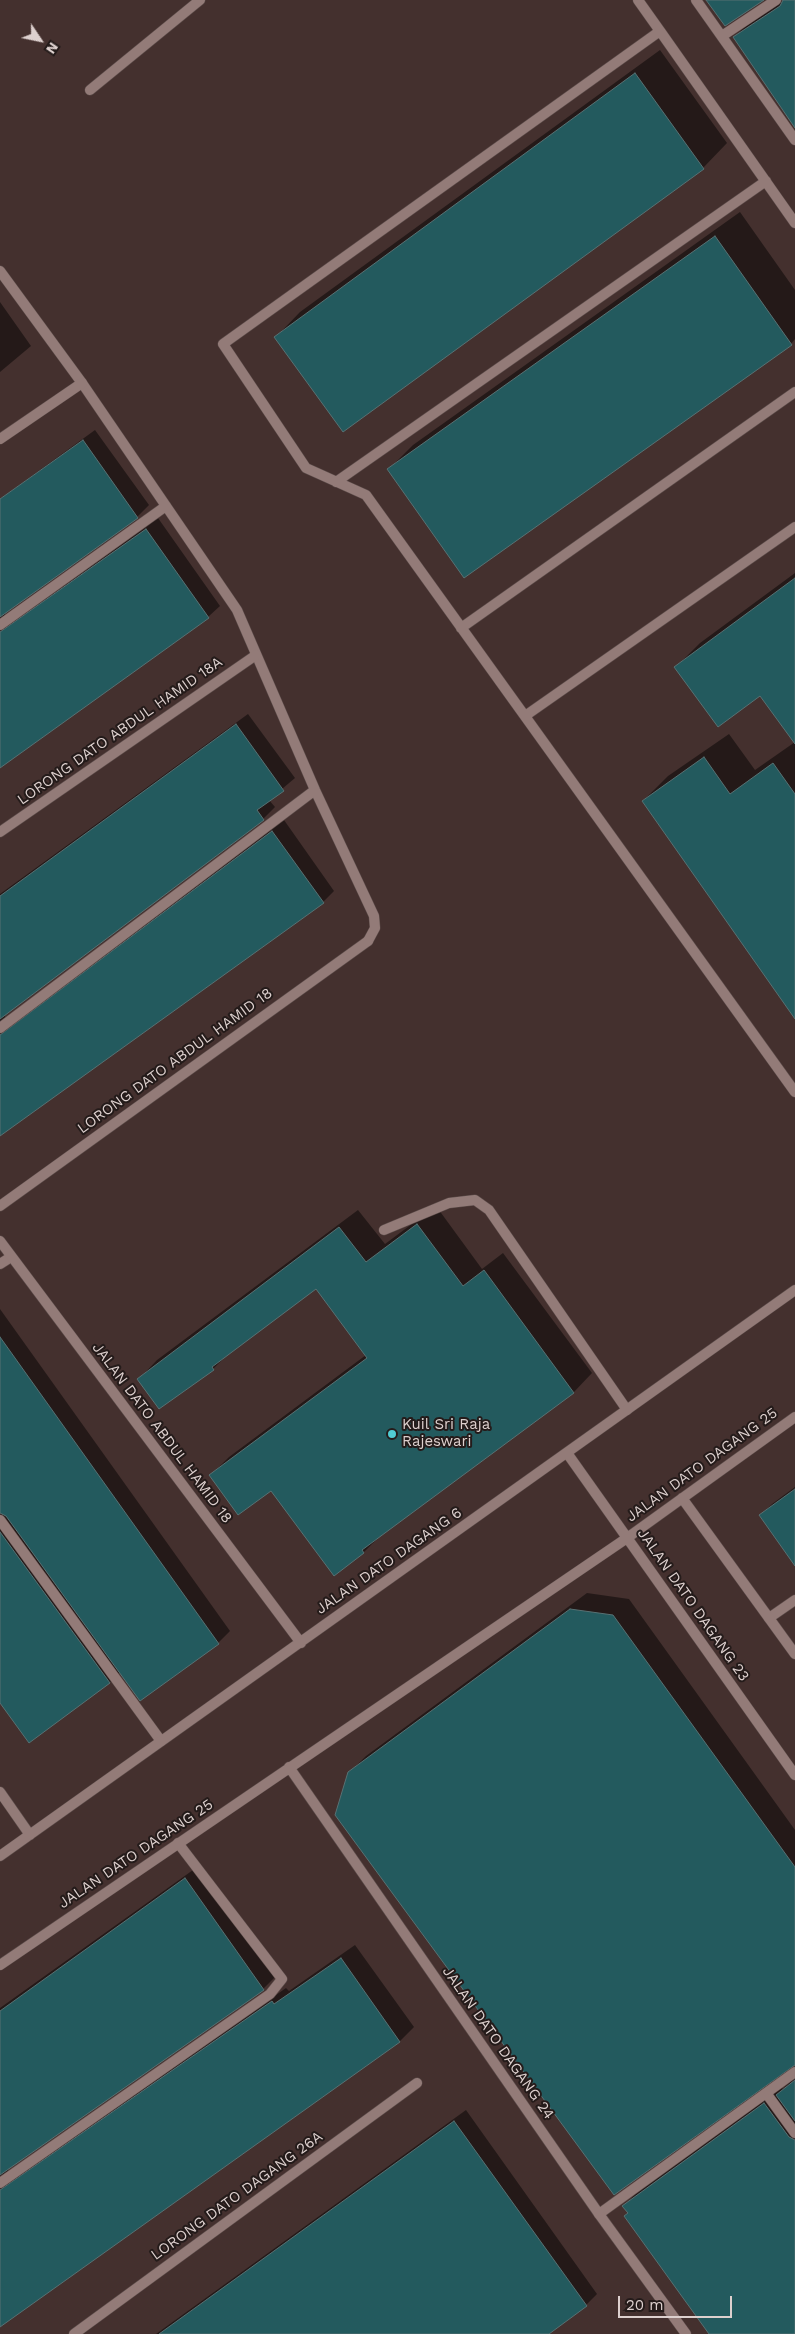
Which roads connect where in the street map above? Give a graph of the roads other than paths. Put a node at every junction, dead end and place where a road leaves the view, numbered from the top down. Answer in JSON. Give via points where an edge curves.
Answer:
{"nodes":[{"id":1,"x":200,"y":0,"type":"edge"},
{"id":2,"x":638,"y":0,"type":"edge"},
{"id":3,"x":696,"y":0,"type":"edge"},
{"id":4,"x":776,"y":0,"type":"edge"},
{"id":5,"x":660,"y":31,"type":"junction"},
{"id":6,"x":722,"y":36,"type":"junction"},
{"id":7,"x":90,"y":90,"type":"dead end"},
{"id":8,"x":795,"y":140,"type":"edge"},
{"id":9,"x":766,"y":181,"type":"junction"},
{"id":10,"x":795,"y":223,"type":"edge"},
{"id":11,"x":0,"y":270,"type":"edge"},
{"id":12,"x":82,"y":383,"type":"junction"},
{"id":13,"x":795,"y":392,"type":"edge"},
{"id":14,"x":0,"y":440,"type":"edge"},
{"id":15,"x":336,"y":482,"type":"junction"},
{"id":16,"x":166,"y":506,"type":"junction"},
{"id":17,"x":795,"y":527,"type":"edge"},
{"id":18,"x":0,"y":625,"type":"edge"},
{"id":19,"x":461,"y":628,"type":"junction"},
{"id":20,"x":256,"y":655,"type":"junction"},
{"id":21,"x":525,"y":716,"type":"junction"},
{"id":22,"x":315,"y":790,"type":"junction"},
{"id":23,"x":0,"y":832,"type":"edge"},
{"id":24,"x":0,"y":1028,"type":"edge"},
{"id":25,"x":795,"y":1092,"type":"edge"},
{"id":26,"x":0,"y":1206,"type":"edge"},
{"id":27,"x":384,"y":1230,"type":"dead end"},
{"id":28,"x":0,"y":1241,"type":"edge"},
{"id":29,"x":11,"y":1257,"type":"junction"},
{"id":30,"x":0,"y":1264,"type":"edge"},
{"id":31,"x":795,"y":1290,"type":"edge"},
{"id":32,"x":627,"y":1410,"type":"junction"},
{"id":33,"x":795,"y":1416,"type":"edge"},
{"id":34,"x":567,"y":1453,"type":"junction"},
{"id":35,"x":682,"y":1498,"type":"junction"},
{"id":36,"x":0,"y":1520,"type":"edge"},
{"id":37,"x":627,"y":1538,"type":"junction"},
{"id":38,"x":795,"y":1600,"type":"edge"},
{"id":39,"x":769,"y":1618,"type":"junction"},
{"id":40,"x":301,"y":1642,"type":"junction"},
{"id":41,"x":795,"y":1654,"type":"edge"},
{"id":42,"x":162,"y":1742,"type":"junction"},
{"id":43,"x":288,"y":1767,"type":"junction"},
{"id":44,"x":795,"y":1775,"type":"edge"},
{"id":45,"x":0,"y":1792,"type":"edge"},
{"id":46,"x":30,"y":1835,"type":"junction"},
{"id":47,"x":178,"y":1843,"type":"junction"},
{"id":48,"x":0,"y":1856,"type":"edge"},
{"id":49,"x":0,"y":1965,"type":"edge"},
{"id":50,"x":795,"y":2072,"type":"edge"},
{"id":51,"x":417,"y":2083,"type":"dead end"},
{"id":52,"x":766,"y":2093,"type":"junction"},
{"id":53,"x":795,"y":2133,"type":"edge"},
{"id":54,"x":0,"y":2183,"type":"edge"},
{"id":55,"x":599,"y":2214,"type":"junction"},
{"id":56,"x":74,"y":2334,"type":"edge"},
{"id":57,"x":686,"y":2334,"type":"edge"}],
"edges":[{"from":1,"to":7,"type":"street"},
{"from":2,"to":5,"type":"street"},
{"from":3,"to":6,"type":"street"},
{"from":4,"to":6,"type":"street"},
{"from":5,"to":9,"type":"street"},
{"from":5,"to":15,"type":"street","via":[[223,344],[306,468]]},
{"from":6,"to":8,"type":"street"},
{"from":9,"to":10,"type":"street"},
{"from":9,"to":15,"type":"street"},
{"from":11,"to":12,"type":"street"},
{"from":12,"to":14,"type":"street"},
{"from":12,"to":16,"type":"street"},
{"from":13,"to":19,"type":"street"},
{"from":15,"to":19,"type":"street","via":[[366,495]]},
{"from":16,"to":18,"type":"street"},
{"from":16,"to":20,"type":"street","via":[[237,610]]},
{"from":17,"to":21,"type":"street"},
{"from":19,"to":21,"type":"street"},
{"from":20,"to":22,"type":"street"},
{"from":20,"to":23,"type":"street","name":"LORONG DATO ABDUL HAMID 18A"},
{"from":21,"to":25,"type":"street"},
{"from":22,"to":24,"type":"street"},
{"from":22,"to":26,"type":"street","name":"LORONG DATO ABDUL HAMID 18","via":[[374,916],[375,928],[368,941]]},
{"from":27,"to":32,"type":"street","via":[[449,1203],[475,1200],[489,1210]]},
{"from":28,"to":29,"type":"street","name":"JALAN DATO ABDUL HAMID 18"},
{"from":29,"to":30,"type":"street"},
{"from":29,"to":40,"type":"street","name":"JALAN DATO ABDUL HAMID 18"},
{"from":31,"to":32,"type":"street","name":"JALAN DATO DAGANG 6"},
{"from":32,"to":34,"type":"street","name":"JALAN DATO DAGANG 6"},
{"from":33,"to":35,"type":"street","name":"JALAN DATO DAGANG 25"},
{"from":34,"to":37,"type":"street","name":"JALAN DATO DAGANG 23"},
{"from":34,"to":40,"type":"street","name":"JALAN DATO DAGANG 6"},
{"from":35,"to":37,"type":"street","name":"JALAN DATO DAGANG 25"},
{"from":35,"to":39,"type":"street"},
{"from":36,"to":42,"type":"street"},
{"from":37,"to":43,"type":"street","name":"JALAN DATO DAGANG 25"},
{"from":37,"to":44,"type":"street","name":"JALAN DATO DAGANG 23"},
{"from":38,"to":39,"type":"street"},
{"from":39,"to":41,"type":"street"},
{"from":40,"to":42,"type":"street","name":"JALAN DATO DAGANG 6"},
{"from":42,"to":46,"type":"street","name":"JALAN DATO DAGANG 6"},
{"from":43,"to":47,"type":"street","name":"JALAN DATO DAGANG 25"},
{"from":43,"to":55,"type":"street","name":"JALAN DATO DAGANG 24"},
{"from":45,"to":46,"type":"street"},
{"from":46,"to":48,"type":"street","name":"JALAN DATO DAGANG 6"},
{"from":47,"to":49,"type":"street","name":"JALAN DATO DAGANG 25"},
{"from":47,"to":54,"type":"street","via":[[282,1979],[270,1994]]},
{"from":50,"to":52,"type":"street"},
{"from":51,"to":56,"type":"street","name":"LORONG DATO DAGANG 26A"},
{"from":52,"to":53,"type":"street"},
{"from":52,"to":55,"type":"street"},
{"from":55,"to":57,"type":"street","name":"JALAN DATO DAGANG 24"}]}
